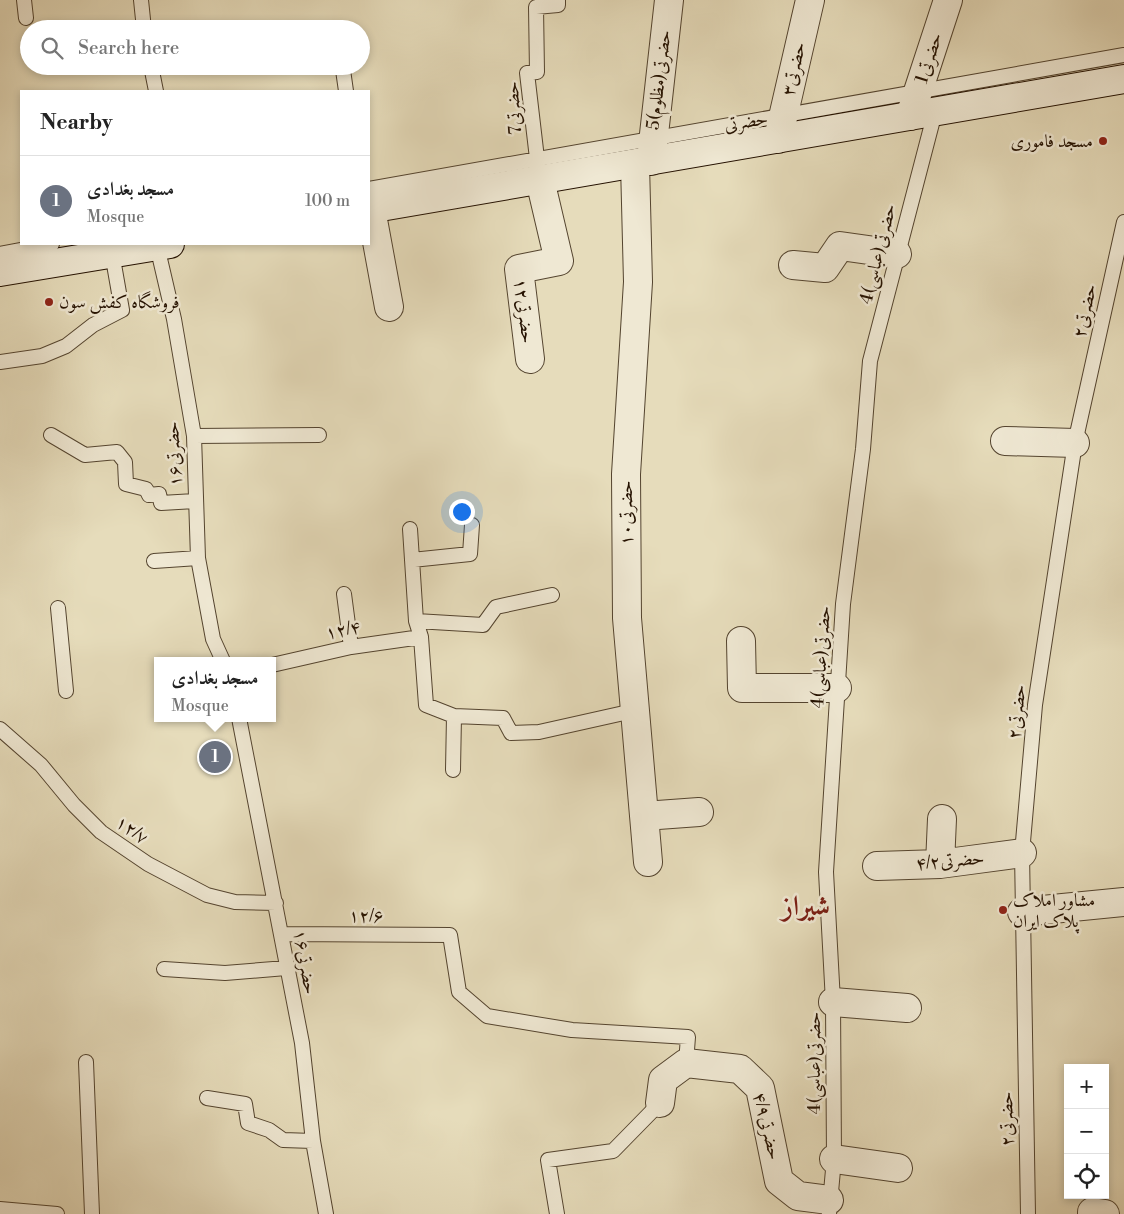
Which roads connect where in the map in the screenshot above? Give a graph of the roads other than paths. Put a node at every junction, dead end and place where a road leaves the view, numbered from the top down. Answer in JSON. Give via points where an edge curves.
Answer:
{"nodes":[{"id":1,"x":24,"y":0,"type":"edge"},
{"id":2,"x":142,"y":0,"type":"edge"},
{"id":3,"x":558,"y":0,"type":"edge"},
{"id":4,"x":669,"y":0,"type":"edge"},
{"id":5,"x":810,"y":0,"type":"edge"},
{"id":6,"x":948,"y":0,"type":"edge"},
{"id":7,"x":26,"y":18,"type":"dead end"},
{"id":8,"x":143,"y":20,"type":"edge"},
{"id":9,"x":1120,"y":68,"type":"edge"},
{"id":10,"x":153,"y":75,"type":"edge"},
{"id":11,"x":344,"y":75,"type":"edge"},
{"id":12,"x":156,"y":90,"type":"edge"},
{"id":13,"x":346,"y":90,"type":"edge"},
{"id":14,"x":921,"y":106,"type":"junction"},
{"id":15,"x":781,"y":127,"type":"junction"},
{"id":16,"x":646,"y":154,"type":"junction"},
{"id":17,"x":539,"y":170,"type":"junction"},
{"id":18,"x":370,"y":202,"type":"edge"},
{"id":19,"x":1124,"y":222,"type":"edge"},
{"id":20,"x":47,"y":245,"type":"edge"},
{"id":21,"x":164,"y":245,"type":"edge"},
{"id":22,"x":106,"y":250,"type":"edge"},
{"id":23,"x":0,"y":254,"type":"edge"},
{"id":24,"x":897,"y":254,"type":"junction"},
{"id":25,"x":793,"y":265,"type":"dead end"},
{"id":26,"x":0,"y":272,"type":"edge"},
{"id":27,"x":389,"y":308,"type":"dead end"},
{"id":28,"x":530,"y":358,"type":"dead end"},
{"id":29,"x":0,"y":362,"type":"edge"},
{"id":30,"x":51,"y":435,"type":"dead end"},
{"id":31,"x":319,"y":435,"type":"dead end"},
{"id":32,"x":194,"y":436,"type":"junction"},
{"id":33,"x":1005,"y":441,"type":"dead end"},
{"id":34,"x":1075,"y":443,"type":"junction"},
{"id":35,"x":195,"y":501,"type":"junction"},
{"id":36,"x":472,"y":525,"type":"dead end"},
{"id":37,"x":410,"y":528,"type":"dead end"},
{"id":38,"x":198,"y":558,"type":"junction"},
{"id":39,"x":412,"y":560,"type":"junction"},
{"id":40,"x":154,"y":561,"type":"dead end"},
{"id":41,"x":344,"y":594,"type":"dead end"},
{"id":42,"x":552,"y":594,"type":"dead end"},
{"id":43,"x":58,"y":608,"type":"dead end"},
{"id":44,"x":416,"y":621,"type":"junction"},
{"id":45,"x":421,"y":637,"type":"junction"},
{"id":46,"x":741,"y":641,"type":"dead end"},
{"id":47,"x":351,"y":647,"type":"junction"},
{"id":48,"x":221,"y":657,"type":"edge"},
{"id":49,"x":276,"y":665,"type":"edge"},
{"id":50,"x":837,"y":688,"type":"junction"},
{"id":51,"x":66,"y":691,"type":"dead end"},
{"id":52,"x":634,"y":711,"type":"junction"},
{"id":53,"x":454,"y":716,"type":"junction"},
{"id":54,"x":240,"y":722,"type":"edge"},
{"id":55,"x":0,"y":729,"type":"edge"},
{"id":56,"x":453,"y":770,"type":"dead end"},
{"id":57,"x":699,"y":812,"type":"dead end"},
{"id":58,"x":644,"y":816,"type":"junction"},
{"id":59,"x":942,"y":819,"type":"dead end"},
{"id":60,"x":1022,"y":854,"type":"junction"},
{"id":61,"x":648,"y":862,"type":"dead end"},
{"id":62,"x":940,"y":864,"type":"junction"},
{"id":63,"x":877,"y":866,"type":"dead end"},
{"id":64,"x":1124,"y":902,"type":"edge"},
{"id":65,"x":276,"y":903,"type":"junction"},
{"id":66,"x":1022,"y":912,"type":"junction"},
{"id":67,"x":280,"y":934,"type":"junction"},
{"id":68,"x":164,"y":968,"type":"dead end"},
{"id":69,"x":286,"y":968,"type":"junction"},
{"id":70,"x":833,"y":1002,"type":"junction"},
{"id":71,"x":906,"y":1008,"type":"dead end"},
{"id":72,"x":687,"y":1050,"type":"junction"},
{"id":73,"x":86,"y":1062,"type":"dead end"},
{"id":74,"x":206,"y":1098,"type":"dead end"},
{"id":75,"x":660,"y":1103,"type":"joint"},
{"id":76,"x":313,"y":1141,"type":"junction"},
{"id":77,"x":834,"y":1160,"type":"junction"},
{"id":78,"x":898,"y":1168,"type":"dead end"},
{"id":79,"x":829,"y":1207,"type":"edge"},
{"id":80,"x":0,"y":1209,"type":"edge"},
{"id":81,"x":57,"y":1214,"type":"edge"},
{"id":82,"x":92,"y":1214,"type":"edge"},
{"id":83,"x":326,"y":1214,"type":"edge"},
{"id":84,"x":557,"y":1214,"type":"edge"},
{"id":85,"x":1028,"y":1214,"type":"edge"},
{"id":86,"x":1092,"y":1214,"type":"edge"},
{"id":87,"x":1105,"y":1214,"type":"edge"}],
"edges":[{"from":1,"to":7,"type":"lane"},
{"from":2,"to":8,"type":"lane"},
{"from":3,"to":17,"type":"lane","name":"7حضرتی","via":[[558,5],[536,7],[537,72],[527,73]]},
{"from":4,"to":16,"type":"street","name":"5حضرتی(مظلوم)"},
{"from":5,"to":15,"type":"street","name":"حضرتی۳"},
{"from":6,"to":14,"type":"street","name":"1حضرتی"},
{"from":9,"to":14,"type":"street","name":"حضرتی"},
{"from":10,"to":12,"type":"lane"},
{"from":11,"to":13,"type":"lane"},
{"from":14,"to":15,"type":"street","name":"حضرتی"},
{"from":14,"to":24,"type":"lane","name":"4حضرتی(عباسی)"},
{"from":15,"to":16,"type":"street","name":"حضرتی"},
{"from":16,"to":17,"type":"street","name":"حضرتی"},
{"from":16,"to":52,"type":"street","name":"حضرتی۱۰","via":[[626,474],[627,618]]},
{"from":17,"to":18,"type":"street","name":"حضرتی"},
{"from":17,"to":28,"type":"street","name":"حضرتی۱۲","via":[[559,262],[519,269]]},
{"from":18,"to":27,"type":"street"},
{"from":19,"to":34,"type":"lane","name":"حضرتی۲"},
{"from":20,"to":23,"type":"lane"},
{"from":21,"to":22,"type":"street"},
{"from":21,"to":32,"type":"lane","name":"حضرتی۱۶"},
{"from":22,"to":26,"type":"street"},
{"from":22,"to":29,"type":"lane","via":[[122,310],[93,325],[66,346],[42,356]]},
{"from":24,"to":25,"type":"street","via":[[840,246],[826,268]]},
{"from":24,"to":50,"type":"lane","name":"4حضرتی(عباسی)","via":[[870,361]]},
{"from":30,"to":35,"type":"lane","via":[[84,455],[117,452],[125,462],[126,484],[146,488],[149,495],[160,494],[161,503]]},
{"from":31,"to":32,"type":"lane"},
{"from":32,"to":35,"type":"lane","name":"حضرتی۱۶"},
{"from":33,"to":34,"type":"street"},
{"from":34,"to":60,"type":"lane","name":"حضرتی۲","via":[[1035,705]]},
{"from":35,"to":38,"type":"lane","name":"حضرتی۱۶"},
{"from":36,"to":39,"type":"lane","via":[[470,554]]},
{"from":37,"to":39,"type":"lane"},
{"from":38,"to":40,"type":"lane"},
{"from":38,"to":48,"type":"lane","name":"حضرتی۱۶","via":[[213,639]]},
{"from":39,"to":44,"type":"lane"},
{"from":41,"to":47,"type":"lane"},
{"from":42,"to":44,"type":"lane","via":[[496,606],[483,624]]},
{"from":43,"to":51,"type":"lane"},
{"from":44,"to":45,"type":"lane"},
{"from":45,"to":47,"type":"lane","name":"۱۲/۴"},
{"from":45,"to":53,"type":"lane","via":[[426,706]]},
{"from":46,"to":50,"type":"street","via":[[742,688]]},
{"from":47,"to":49,"type":"lane","name":"۱۲/۴"},
{"from":50,"to":70,"type":"lane","name":"4حضرتی(عباسی)","via":[[826,872]]},
{"from":52,"to":53,"type":"lane","via":[[539,732],[511,732],[503,718]]},
{"from":52,"to":58,"type":"street","name":"حضرتی۱۰"},
{"from":53,"to":56,"type":"lane"},
{"from":54,"to":65,"type":"lane","name":"حضرتی۱۶"},
{"from":55,"to":65,"type":"lane","name":"۱۲/۷","via":[[41,765],[101,832],[148,864],[208,895],[235,902]]},
{"from":57,"to":58,"type":"street"},
{"from":58,"to":61,"type":"street","name":"حضرتی۱۰"},
{"from":59,"to":62,"type":"street"},
{"from":60,"to":62,"type":"street","name":"حضرتی۴/۲"},
{"from":60,"to":66,"type":"lane","name":"حضرتی۲"},
{"from":62,"to":63,"type":"street","name":"حضرتی۴/۲"},
{"from":64,"to":66,"type":"street"},
{"from":65,"to":67,"type":"lane","name":"حضرتی۱۶"},
{"from":66,"to":85,"type":"lane","name":"حضرتی۲"},
{"from":67,"to":69,"type":"lane","name":"حضرتی۱۶"},
{"from":67,"to":72,"type":"lane","name":"۱۲/۶","via":[[450,935],[459,992],[486,1016]]},
{"from":68,"to":69,"type":"lane","via":[[225,973]]},
{"from":69,"to":76,"type":"lane","name":"حضرتی۱۶","via":[[302,1043]]},
{"from":70,"to":71,"type":"street"},
{"from":70,"to":77,"type":"lane","name":"4حضرتی(عباسی)"},
{"from":72,"to":75,"type":"street","via":[[663,1080]]},
{"from":72,"to":79,"type":"street","name":"حضرتی۴/۹","via":[[740,1069],[760,1088],[779,1180],[798,1196]]},
{"from":73,"to":82,"type":"lane"},
{"from":74,"to":76,"type":"lane","via":[[245,1104],[248,1123],[269,1130],[283,1140]]},
{"from":75,"to":84,"type":"lane","via":[[613,1151],[548,1160]]},
{"from":76,"to":83,"type":"lane","name":"حضرتی۱۶"},
{"from":77,"to":78,"type":"street"},
{"from":77,"to":79,"type":"lane","name":"4حضرتی(عباسی)"},
{"from":80,"to":81,"type":"lane"},
{"from":86,"to":87,"type":"street"}]}
